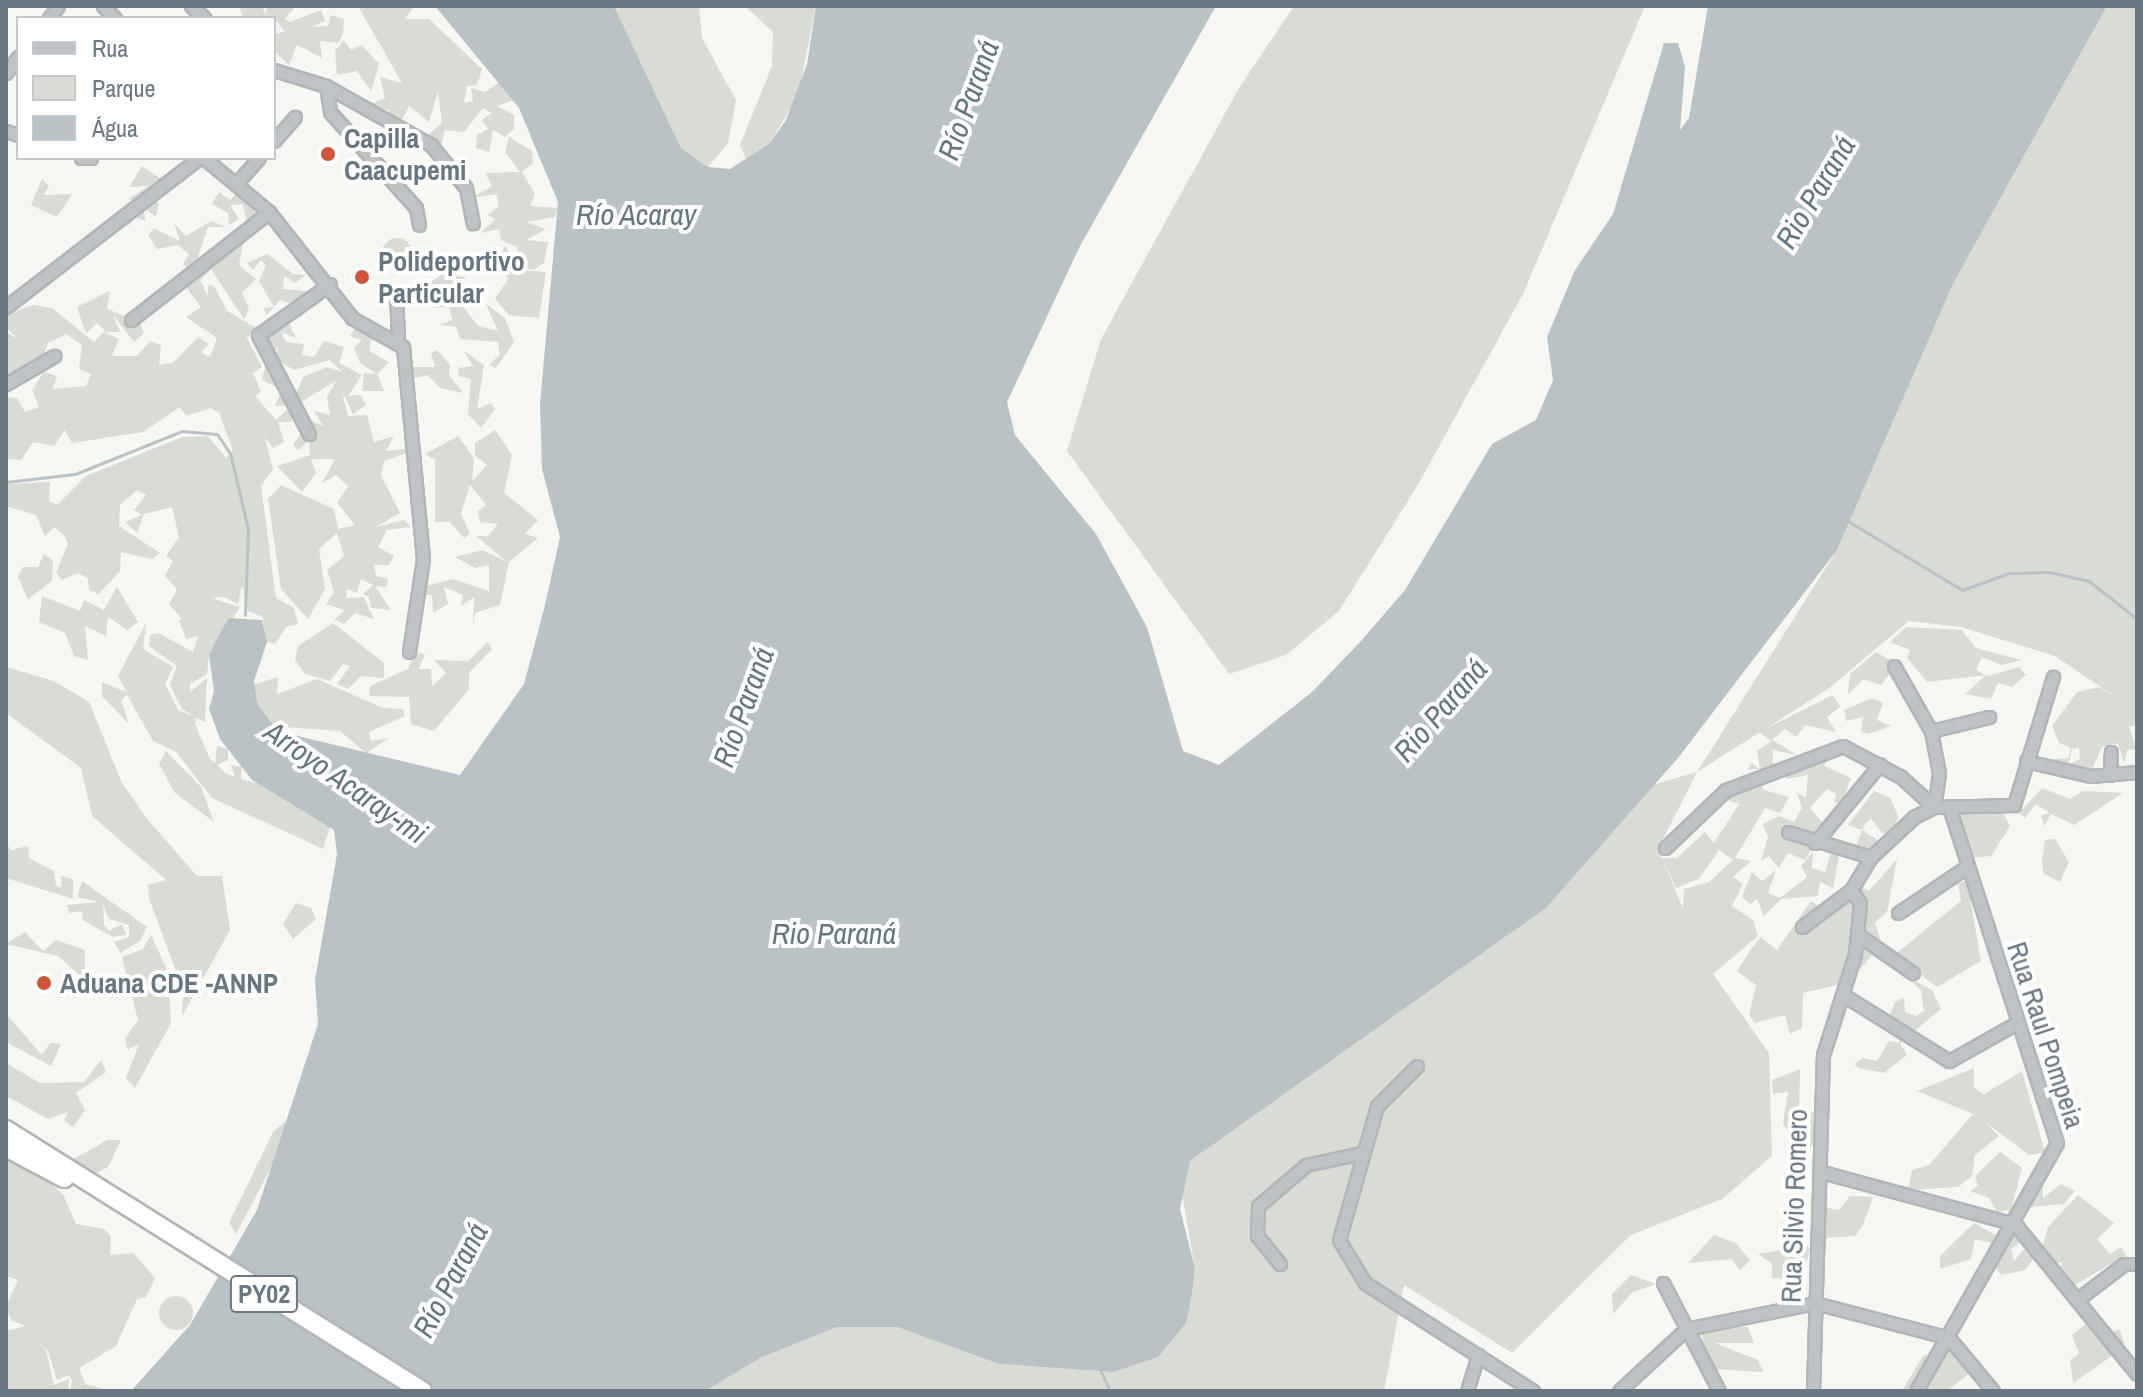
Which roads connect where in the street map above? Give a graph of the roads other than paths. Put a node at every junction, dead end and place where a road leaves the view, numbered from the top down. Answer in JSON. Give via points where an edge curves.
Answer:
{"nodes":[{"id":1,"x":276,"y":71,"type":"edge"},
{"id":2,"x":326,"y":86,"type":"junction"},
{"id":3,"x":295,"y":117,"type":"dead end"},
{"id":4,"x":276,"y":139,"type":"edge"},
{"id":5,"x":199,"y":160,"type":"edge"},
{"id":6,"x":205,"y":160,"type":"edge"},
{"id":7,"x":257,"y":160,"type":"edge"},
{"id":8,"x":236,"y":184,"type":"junction"},
{"id":9,"x":269,"y":212,"type":"junction"},
{"id":10,"x":473,"y":223,"type":"dead end"},
{"id":11,"x":419,"y":225,"type":"dead end"},
{"id":12,"x":330,"y":284,"type":"junction"},
{"id":13,"x":396,"y":292,"type":"dead end"},
{"id":14,"x":6,"y":307,"type":"edge"},
{"id":15,"x":131,"y":320,"type":"dead end"},
{"id":16,"x":398,"y":340,"type":"junction"},
{"id":17,"x":54,"y":356,"type":"dead end"},
{"id":18,"x":6,"y":384,"type":"edge"},
{"id":19,"x":309,"y":434,"type":"dead end"},
{"id":20,"x":409,"y":652,"type":"dead end"},
{"id":21,"x":1894,"y":666,"type":"dead end"},
{"id":22,"x":2053,"y":677,"type":"dead end"},
{"id":23,"x":1989,"y":717,"type":"dead end"},
{"id":24,"x":1931,"y":731,"type":"junction"},
{"id":25,"x":2111,"y":752,"type":"dead end"},
{"id":26,"x":2026,"y":761,"type":"junction"},
{"id":27,"x":1880,"y":764,"type":"junction"},
{"id":28,"x":2137,"y":772,"type":"edge"},
{"id":29,"x":2110,"y":775,"type":"junction"},
{"id":30,"x":1949,"y":806,"type":"junction"},
{"id":31,"x":1934,"y":807,"type":"junction"},
{"id":32,"x":1788,"y":832,"type":"dead end"},
{"id":33,"x":1815,"y":843,"type":"junction"},
{"id":34,"x":1665,"y":848,"type":"dead end"},
{"id":35,"x":1871,"y":857,"type":"junction"},
{"id":36,"x":1968,"y":866,"type":"junction"},
{"id":37,"x":1851,"y":890,"type":"junction"},
{"id":38,"x":1898,"y":913,"type":"dead end"},
{"id":39,"x":1802,"y":927,"type":"dead end"},
{"id":40,"x":1857,"y":934,"type":"junction"},
{"id":41,"x":1913,"y":973,"type":"dead end"},
{"id":42,"x":1845,"y":996,"type":"junction"},
{"id":43,"x":2015,"y":1024,"type":"junction"},
{"id":44,"x":1417,"y":1066,"type":"dead end"},
{"id":45,"x":6,"y":1130,"type":"edge"},
{"id":46,"x":6,"y":1147,"type":"edge"},
{"id":47,"x":1361,"y":1153,"type":"junction"},
{"id":48,"x":49,"y":1164,"type":"junction"},
{"id":49,"x":1822,"y":1172,"type":"junction"},
{"id":50,"x":2015,"y":1224,"type":"junction"},
{"id":51,"x":1280,"y":1264,"type":"dead end"},
{"id":52,"x":2137,"y":1264,"type":"edge"},
{"id":53,"x":1663,"y":1283,"type":"dead end"},
{"id":54,"x":2078,"y":1299,"type":"junction"},
{"id":55,"x":1815,"y":1303,"type":"junction"},
{"id":56,"x":1686,"y":1329,"type":"junction"},
{"id":57,"x":1949,"y":1338,"type":"junction"},
{"id":58,"x":1478,"y":1355,"type":"junction"},
{"id":59,"x":2137,"y":1374,"type":"edge"},
{"id":60,"x":422,"y":1391,"type":"edge"},
{"id":61,"x":1467,"y":1391,"type":"edge"},
{"id":62,"x":1533,"y":1391,"type":"edge"},
{"id":63,"x":1619,"y":1391,"type":"edge"},
{"id":64,"x":1719,"y":1391,"type":"edge"},
{"id":65,"x":1813,"y":1391,"type":"edge"},
{"id":66,"x":1916,"y":1391,"type":"edge"},
{"id":67,"x":1993,"y":1391,"type":"edge"}],
"edges":[{"from":1,"to":2,"type":"street"},
{"from":2,"to":10,"type":"street","via":[[448,160],[466,188]]},
{"from":2,"to":11,"type":"street","via":[[330,112],[416,208]]},
{"from":3,"to":4,"type":"street"},
{"from":5,"to":14,"type":"street"},
{"from":6,"to":8,"type":"street"},
{"from":7,"to":8,"type":"street"},
{"from":8,"to":9,"type":"street"},
{"from":9,"to":12,"type":"street"},
{"from":9,"to":15,"type":"street"},
{"from":12,"to":16,"type":"street","via":[[352,318]]},
{"from":12,"to":19,"type":"street","via":[[258,335]]},
{"from":13,"to":16,"type":"street"},
{"from":16,"to":20,"type":"street","via":[[414,417],[423,559]]},
{"from":17,"to":18,"type":"street"},
{"from":21,"to":24,"type":"street"},
{"from":22,"to":26,"type":"street"},
{"from":23,"to":24,"type":"street"},
{"from":24,"to":31,"type":"street","via":[[1939,773]]},
{"from":25,"to":29,"type":"street"},
{"from":26,"to":29,"type":"street"},
{"from":26,"to":30,"type":"street","via":[[2014,805]]},
{"from":27,"to":31,"type":"street"},
{"from":27,"to":33,"type":"street"},
{"from":27,"to":34,"type":"street","via":[[1843,746],[1734,786]]},
{"from":28,"to":29,"type":"street"},
{"from":30,"to":31,"type":"street"},
{"from":30,"to":36,"type":"street","name":"Rua Raul Pompeia"},
{"from":31,"to":35,"type":"street","via":[[1902,825]]},
{"from":32,"to":33,"type":"street"},
{"from":33,"to":35,"type":"street"},
{"from":35,"to":37,"type":"street"},
{"from":36,"to":38,"type":"street"},
{"from":36,"to":43,"type":"street","name":"Rua Raul Pompeia"},
{"from":37,"to":39,"type":"street"},
{"from":37,"to":40,"type":"street","name":"Rua Silvio Romero","via":[[1860,903]]},
{"from":40,"to":41,"type":"street"},
{"from":40,"to":42,"type":"street","name":"Rua Silvio Romero"},
{"from":42,"to":43,"type":"street","via":[[1949,1061]]},
{"from":42,"to":49,"type":"street","name":"Rua Silvio Romero","via":[[1823,1055]]},
{"from":43,"to":50,"type":"street","name":"Rua Raul Pompeia","via":[[2057,1143]]},
{"from":44,"to":47,"type":"street","via":[[1377,1106]]},
{"from":45,"to":48,"type":"highway","number":"PY02"},
{"from":46,"to":48,"type":"highway","number":"PY02"},
{"from":47,"to":51,"type":"street","via":[[1306,1165],[1258,1206],[1257,1236]]},
{"from":47,"to":58,"type":"street","via":[[1339,1240],[1354,1272],[1412,1316]]},
{"from":48,"to":60,"type":"highway","number":"PY02"},
{"from":49,"to":50,"type":"street"},
{"from":49,"to":55,"type":"street","name":"Rua Silvio Romero"},
{"from":50,"to":54,"type":"street"},
{"from":50,"to":57,"type":"street","name":"Rua Raul Pompeia"},
{"from":52,"to":54,"type":"street","via":[[2124,1264]]},
{"from":53,"to":56,"type":"street"},
{"from":54,"to":59,"type":"street"},
{"from":55,"to":56,"type":"street"},
{"from":55,"to":57,"type":"street"},
{"from":55,"to":65,"type":"street","name":"Rua Silvio Romero"},
{"from":56,"to":63,"type":"street"},
{"from":56,"to":64,"type":"street"},
{"from":57,"to":66,"type":"street","name":"Rua Raul Pompeia"},
{"from":57,"to":67,"type":"street"},
{"from":58,"to":61,"type":"street"},
{"from":58,"to":62,"type":"street"}]}
